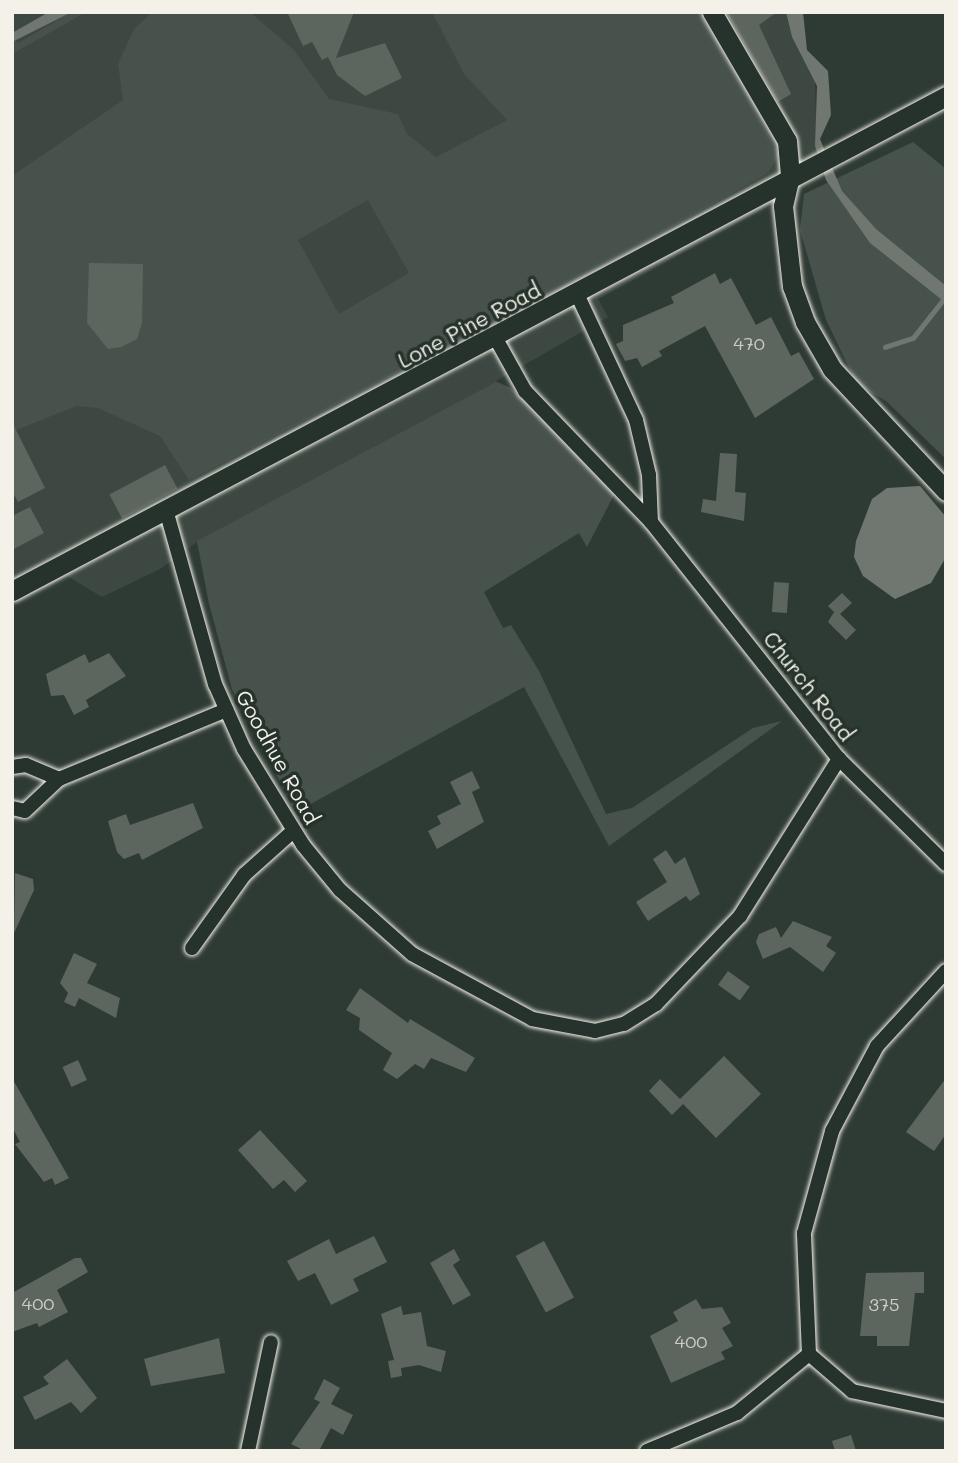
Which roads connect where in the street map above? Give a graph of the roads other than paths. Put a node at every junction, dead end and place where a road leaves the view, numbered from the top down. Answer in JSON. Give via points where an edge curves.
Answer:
{"nodes":[{"id":1,"x":712,"y":12,"type":"edge"},
{"id":2,"x":946,"y":96,"type":"edge"},
{"id":3,"x":790,"y":176,"type":"junction"},
{"id":4,"x":577,"y":294,"type":"junction"},
{"id":5,"x":495,"y":337,"type":"junction"},
{"id":6,"x":946,"y":491,"type":"edge"},
{"id":7,"x":166,"y":510,"type":"junction"},
{"id":8,"x":651,"y":522,"type":"junction"},
{"id":9,"x":12,"y":591,"type":"edge"},
{"id":10,"x":226,"y":710,"type":"junction"},
{"id":11,"x":839,"y":759,"type":"junction"},
{"id":12,"x":12,"y":767,"type":"edge"},
{"id":13,"x":59,"y":779,"type":"junction"},
{"id":14,"x":12,"y":808,"type":"edge"},
{"id":15,"x":293,"y":831,"type":"junction"},
{"id":16,"x":946,"y":864,"type":"edge"},
{"id":17,"x":192,"y":948,"type":"dead end"},
{"id":18,"x":946,"y":971,"type":"edge"},
{"id":19,"x":271,"y":1342,"type":"dead end"},
{"id":20,"x":809,"y":1354,"type":"junction"},
{"id":21,"x":946,"y":1410,"type":"edge"},
{"id":22,"x":248,"y":1451,"type":"edge"},
{"id":23,"x":647,"y":1451,"type":"edge"}],
"edges":[{"from":1,"to":3,"type":"street","via":[[787,141]]},
{"from":2,"to":3,"type":"street","name":"Lone Pine Road"},
{"from":3,"to":4,"type":"street","name":"Lone Pine Road"},
{"from":3,"to":6,"type":"street","via":[[783,206],[789,263],[805,322],[832,369]]},
{"from":4,"to":5,"type":"street","name":"Lone Pine Road"},
{"from":4,"to":8,"type":"street","via":[[636,420],[649,475]]},
{"from":5,"to":7,"type":"street","name":"Lone Pine Road"},
{"from":5,"to":8,"type":"street","name":"Church Road","via":[[525,391]]},
{"from":7,"to":9,"type":"street","name":"Lone Pine Road"},
{"from":7,"to":10,"type":"street","name":"Goodhue Road","via":[[202,646]]},
{"from":8,"to":11,"type":"street","name":"Church Road"},
{"from":10,"to":13,"type":"street"},
{"from":10,"to":15,"type":"street","name":"Goodhue Road"},
{"from":11,"to":15,"type":"street","name":"Goodhue Road","via":[[721,939],[656,1004],[611,1029],[577,1029],[532,1019],[428,966],[348,898]]},
{"from":11,"to":16,"type":"street","name":"Church Road"},
{"from":12,"to":13,"type":"street","via":[[26,765]]},
{"from":13,"to":14,"type":"street","via":[[33,807]]},
{"from":15,"to":17,"type":"street","via":[[244,875]]},
{"from":18,"to":20,"type":"street","via":[[877,1046],[828,1143],[804,1233]]},
{"from":19,"to":22,"type":"street"},
{"from":20,"to":21,"type":"street","via":[[852,1391]]},
{"from":20,"to":23,"type":"street","via":[[731,1417]]}]}
